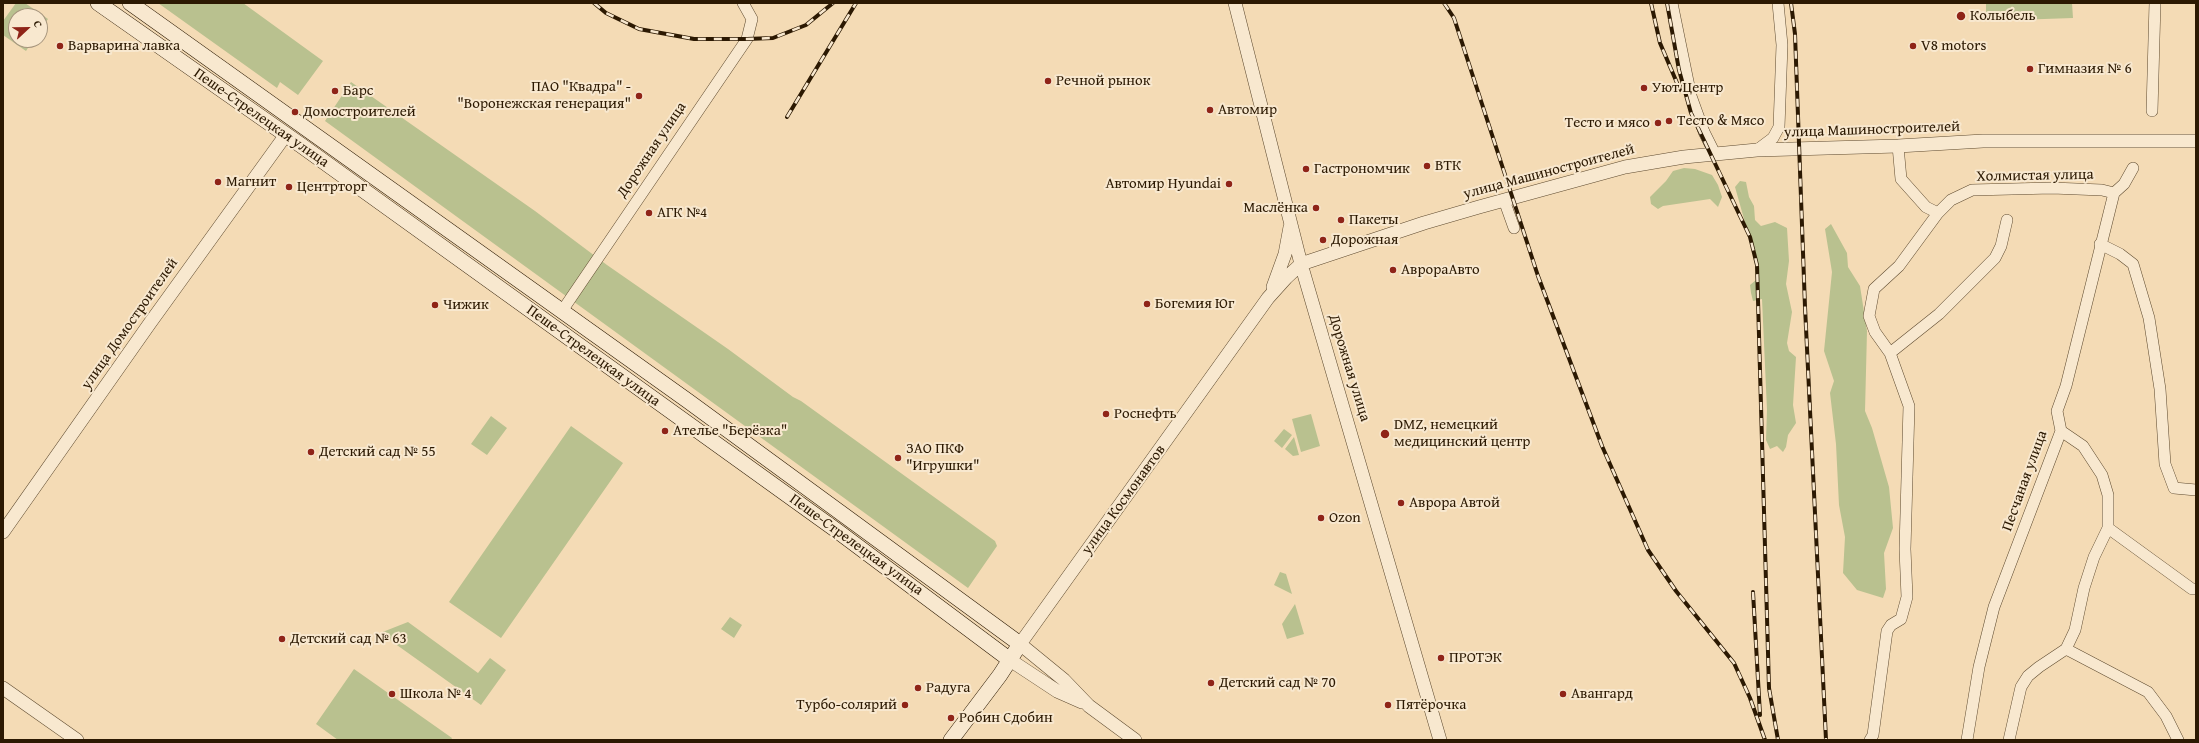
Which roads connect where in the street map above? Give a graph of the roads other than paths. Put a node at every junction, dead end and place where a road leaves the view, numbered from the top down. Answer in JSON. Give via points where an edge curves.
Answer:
{"nodes":[{"id":1,"x":98,"y":3,"type":"edge"},
{"id":2,"x":130,"y":3,"type":"edge"},
{"id":3,"x":743,"y":3,"type":"edge"},
{"id":4,"x":1236,"y":3,"type":"edge"},
{"id":5,"x":1672,"y":3,"type":"edge"},
{"id":6,"x":1778,"y":3,"type":"edge"},
{"id":7,"x":2155,"y":3,"type":"edge"},
{"id":8,"x":2152,"y":111,"type":"dead end"},
{"id":9,"x":285,"y":136,"type":"junction"},
{"id":10,"x":2196,"y":141,"type":"edge"},
{"id":11,"x":1898,"y":146,"type":"junction"},
{"id":12,"x":1757,"y":150,"type":"junction"},
{"id":13,"x":1715,"y":154,"type":"junction"},
{"id":14,"x":2133,"y":168,"type":"dead end"},
{"id":15,"x":2114,"y":193,"type":"junction"},
{"id":16,"x":1504,"y":200,"type":"junction"},
{"id":17,"x":1938,"y":213,"type":"junction"},
{"id":18,"x":2007,"y":220,"type":"dead end"},
{"id":19,"x":1291,"y":221,"type":"junction"},
{"id":20,"x":1514,"y":228,"type":"dead end"},
{"id":21,"x":2100,"y":244,"type":"junction"},
{"id":22,"x":1301,"y":264,"type":"junction"},
{"id":23,"x":1268,"y":298,"type":"junction"},
{"id":24,"x":562,"y":311,"type":"junction"},
{"id":25,"x":1890,"y":353,"type":"junction"},
{"id":26,"x":2061,"y":431,"type":"junction"},
{"id":27,"x":2196,"y":490,"type":"edge"},
{"id":28,"x":2108,"y":528,"type":"junction"},
{"id":29,"x":3,"y":532,"type":"edge"},
{"id":30,"x":2196,"y":589,"type":"edge"},
{"id":31,"x":1020,"y":644,"type":"junction"},
{"id":32,"x":2066,"y":649,"type":"junction"},
{"id":33,"x":1010,"y":660,"type":"junction"},
{"id":34,"x":3,"y":688,"type":"edge"},
{"id":35,"x":1089,"y":706,"type":"junction"},
{"id":36,"x":77,"y":740,"type":"edge"},
{"id":37,"x":951,"y":740,"type":"edge"},
{"id":38,"x":1135,"y":740,"type":"edge"},
{"id":39,"x":1440,"y":740,"type":"edge"},
{"id":40,"x":1870,"y":740,"type":"edge"},
{"id":41,"x":1966,"y":740,"type":"edge"},
{"id":42,"x":2009,"y":740,"type":"edge"},
{"id":43,"x":2178,"y":740,"type":"edge"}],
"edges":[{"from":1,"to":9,"type":"main road","name":"Пеше-Стрелецкая улица"},
{"from":2,"to":24,"type":"main road","name":"Пеше-Стрелецкая улица"},
{"from":3,"to":24,"type":"street","name":"Дорожная улица","via":[[752,19],[747,40]]},
{"from":4,"to":19,"type":"street","name":"Дорожная улица"},
{"from":5,"to":13,"type":"street","via":[[1692,96],[1704,132]]},
{"from":6,"to":12,"type":"street","via":[[1782,45],[1779,127],[1773,138]]},
{"from":7,"to":8,"type":"street"},
{"from":9,"to":29,"type":"street","name":"улица Домостроителей"},
{"from":9,"to":33,"type":"main road","name":"Пеше-Стрелецкая улица","via":[[836,530]]},
{"from":10,"to":11,"type":"street","name":"улица Машиностроителей","via":[[1983,141]]},
{"from":11,"to":12,"type":"street","name":"улица Машиностроителей"},
{"from":11,"to":17,"type":"street","via":[[1901,180],[1926,207]]},
{"from":12,"to":13,"type":"street","name":"улица Машиностроителей"},
{"from":13,"to":16,"type":"street","name":"улица Машиностроителей","via":[[1625,167]]},
{"from":14,"to":15,"type":"street","name":"Песчаная улица","via":[[2124,184]]},
{"from":15,"to":17,"type":"street","name":"Холмистая улица","via":[[2102,190],[2052,188],[1972,190],[1951,200]]},
{"from":15,"to":21,"type":"street","name":"Песчаная улица"},
{"from":16,"to":20,"type":"street"},
{"from":16,"to":22,"type":"street","name":"улица Машиностроителей","via":[[1424,223]]},
{"from":17,"to":25,"type":"street","name":"Холмистая улица","via":[[1898,266],[1874,289],[1869,316],[1875,332]]},
{"from":18,"to":25,"type":"street","via":[[2001,246],[1995,258],[1939,314]]},
{"from":19,"to":22,"type":"street","name":"Дорожная улица"},
{"from":19,"to":23,"type":"street","via":[[1286,254]]},
{"from":21,"to":26,"type":"street","name":"Песчаная улица","via":[[2066,386],[2057,411]]},
{"from":21,"to":27,"type":"street","via":[[2133,264],[2150,326],[2160,389],[2165,464],[2174,488]]},
{"from":22,"to":23,"type":"street","name":"улица Космонавтов"},
{"from":22,"to":39,"type":"street","name":"Дорожная улица"},
{"from":23,"to":31,"type":"street","name":"улица Космонавтов"},
{"from":24,"to":31,"type":"main road","name":"Пеше-Стрелецкая улица"},
{"from":25,"to":40,"type":"street","name":"Холмистая улица","via":[[1909,406],[1905,549],[1907,596],[1901,620],[1891,625],[1887,631],[1873,735]]},
{"from":26,"to":28,"type":"street","via":[[2083,446],[2102,475],[2108,495]]},
{"from":26,"to":41,"type":"street","name":"Песчаная улица","via":[[1994,607],[1979,667]]},
{"from":28,"to":30,"type":"street","via":[[2192,589]]},
{"from":28,"to":32,"type":"street","via":[[2094,557],[2084,588],[2079,616]]},
{"from":31,"to":33,"type":"main road","name":"улица Космонавтов"},
{"from":31,"to":35,"type":"street","name":"Пеше-Стрелецкая улица","via":[[1064,680]]},
{"from":32,"to":42,"type":"street","via":[[2038,666],[2021,687]]},
{"from":32,"to":43,"type":"street","via":[[2148,692],[2166,716]]},
{"from":33,"to":35,"type":"street","name":"Пеше-Стрелецкая улица","via":[[1057,691]]},
{"from":33,"to":37,"type":"main road","name":"улица Космонавтов"},
{"from":34,"to":36,"type":"street"},
{"from":35,"to":38,"type":"street","name":"Пеше-Стрелецкая улица"}]}
